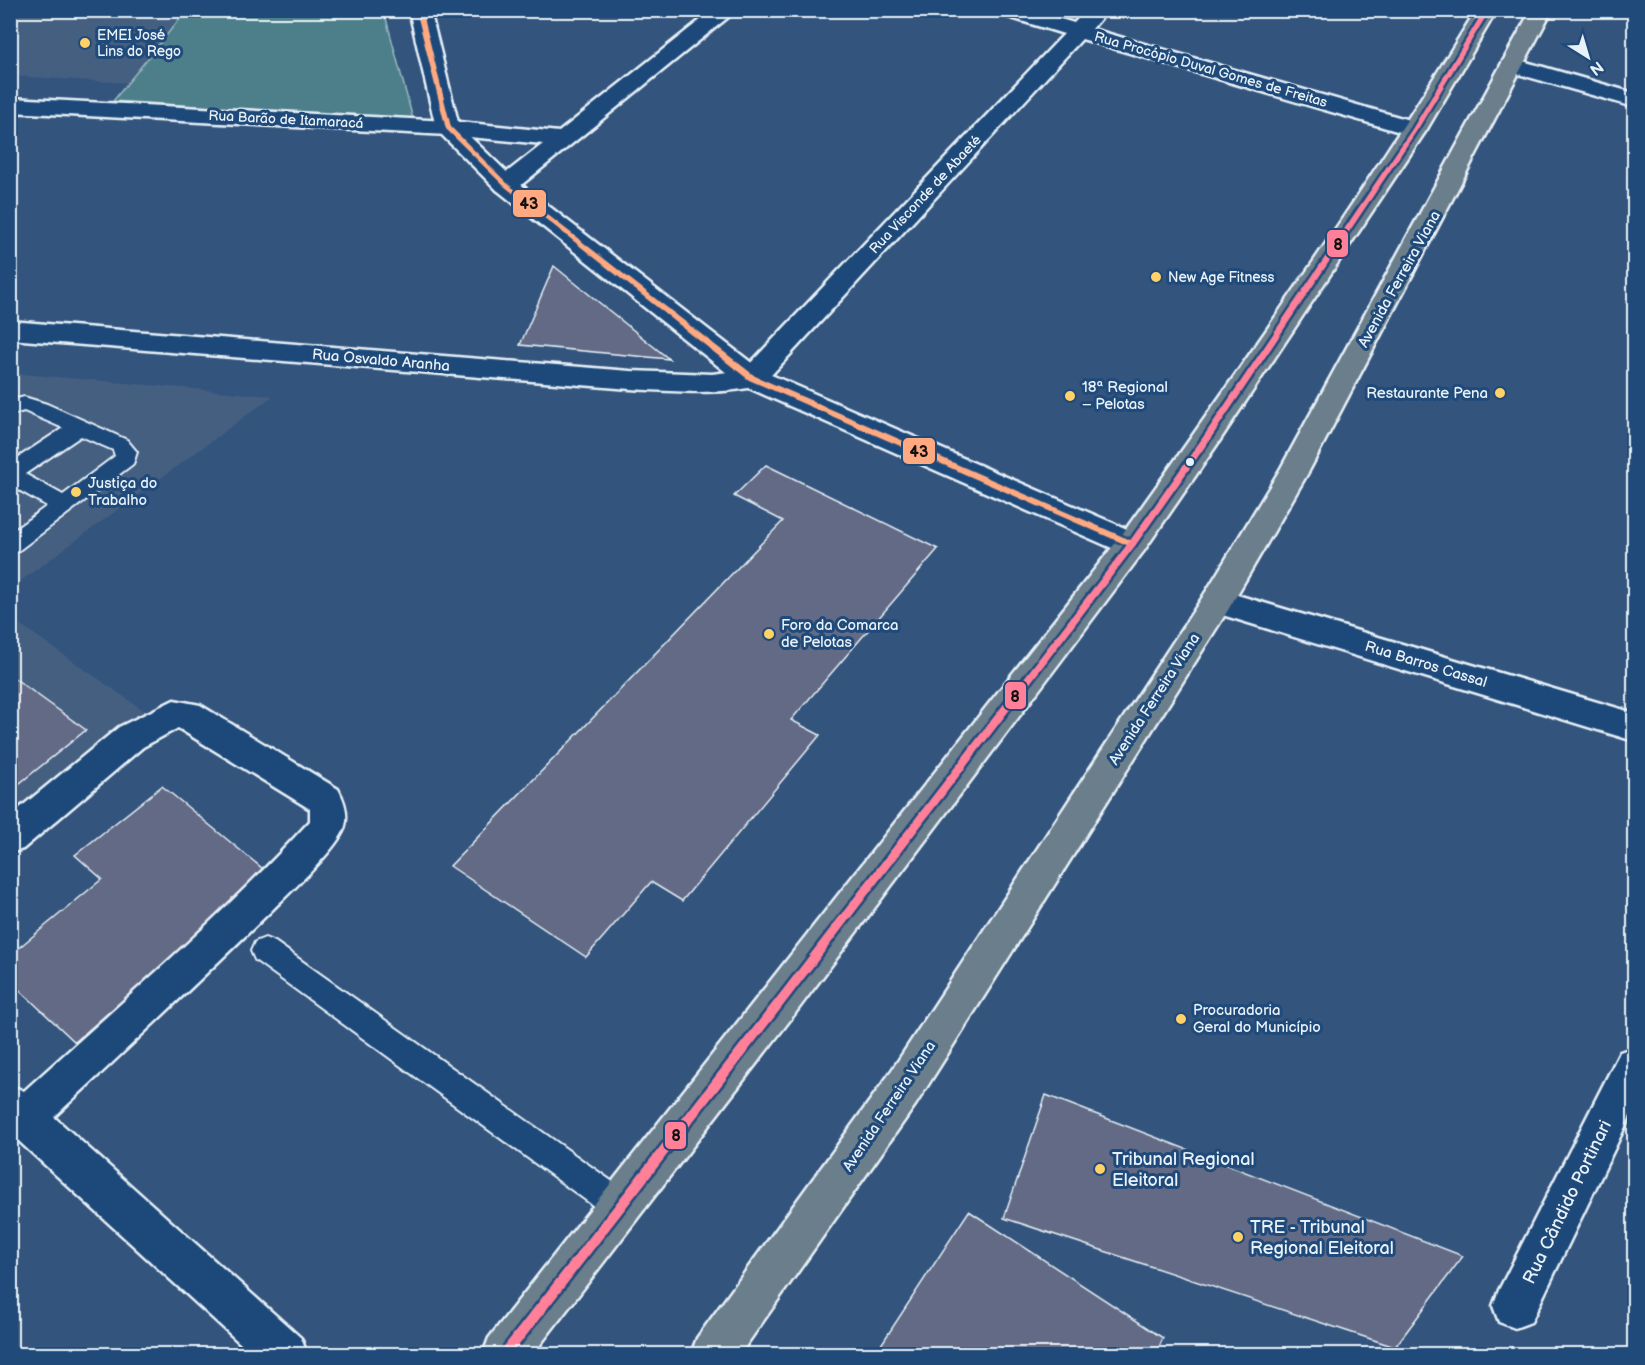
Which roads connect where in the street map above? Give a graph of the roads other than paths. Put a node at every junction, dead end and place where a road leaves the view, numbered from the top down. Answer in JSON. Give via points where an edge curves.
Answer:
{"nodes":[{"id":1,"x":419,"y":10,"type":"edge"},
{"id":2,"x":727,"y":10,"type":"edge"},
{"id":3,"x":1005,"y":10,"type":"edge"},
{"id":4,"x":1098,"y":10,"type":"edge"},
{"id":5,"x":1487,"y":10,"type":"edge"},
{"id":6,"x":1542,"y":10,"type":"edge"},
{"id":7,"x":1080,"y":30,"type":"junction"},
{"id":8,"x":1512,"y":65,"type":"junction"},
{"id":9,"x":1635,"y":100,"type":"edge"},
{"id":10,"x":10,"y":105,"type":"edge"},
{"id":11,"x":448,"y":128,"type":"junction"},
{"id":12,"x":1415,"y":129,"type":"junction"},
{"id":13,"x":562,"y":139,"type":"junction"},
{"id":14,"x":506,"y":185,"type":"junction"},
{"id":15,"x":10,"y":330,"type":"edge"},
{"id":16,"x":752,"y":378,"type":"junction"},
{"id":17,"x":10,"y":408,"type":"edge"},
{"id":18,"x":80,"y":426,"type":"junction"},
{"id":19,"x":10,"y":474,"type":"edge"},
{"id":20,"x":63,"y":505,"type":"junction"},
{"id":21,"x":12,"y":541,"type":"edge"},
{"id":22,"x":1132,"y":544,"type":"junction"},
{"id":23,"x":1217,"y":601,"type":"junction"},
{"id":24,"x":1635,"y":727,"type":"edge"},
{"id":25,"x":10,"y":838,"type":"edge"},
{"id":26,"x":265,"y":951,"type":"dead end"},
{"id":27,"x":1635,"y":1066,"type":"edge"},
{"id":28,"x":18,"y":1111,"type":"edge"},
{"id":29,"x":620,"y":1206,"type":"junction"},
{"id":30,"x":1515,"y":1306,"type":"dead end"},
{"id":31,"x":285,"y":1354,"type":"edge"},
{"id":32,"x":505,"y":1354,"type":"edge"},
{"id":33,"x":713,"y":1354,"type":"edge"}],
"edges":[{"from":1,"to":11,"type":"street"},
{"from":2,"to":13,"type":"street"},
{"from":3,"to":7,"type":"street","name":"Rua Procópio Duval Gomes de Freitas"},
{"from":4,"to":7,"type":"street","name":"Rua Visconde de Abaeté"},
{"from":5,"to":12,"type":"main road"},
{"from":6,"to":8,"type":"main road","name":"Avenida Ferreira Viana"},
{"from":7,"to":12,"type":"street","name":"Rua Procópio Duval Gomes de Freitas"},
{"from":7,"to":16,"type":"street","name":"Rua Visconde de Abaeté"},
{"from":8,"to":9,"type":"street"},
{"from":8,"to":23,"type":"main road","name":"Avenida Ferreira Viana","via":[[1299,461]]},
{"from":10,"to":11,"type":"street","name":"Rua Barão de Itamaracá"},
{"from":11,"to":13,"type":"street","name":"Rua Barão de Itamaracá"},
{"from":11,"to":14,"type":"street"},
{"from":12,"to":22,"type":"main road"},
{"from":13,"to":14,"type":"street"},
{"from":14,"to":16,"type":"street"},
{"from":15,"to":16,"type":"street","name":"Rua Osvaldo Aranha","via":[[630,380],[712,383]]},
{"from":16,"to":22,"type":"street"},
{"from":17,"to":18,"type":"lane","via":[[24,404]]},
{"from":18,"to":19,"type":"lane"},
{"from":18,"to":20,"type":"lane","via":[[120,445],[126,459]]},
{"from":19,"to":20,"type":"lane"},
{"from":20,"to":21,"type":"lane"},
{"from":22,"to":29,"type":"main road"},
{"from":23,"to":24,"type":"street","name":"Rua Barros Cassal"},
{"from":23,"to":33,"type":"main road","name":"Avenida Ferreira Viana","via":[[902,1090]]},
{"from":25,"to":28,"type":"street","via":[[132,737],[174,714],[188,715],[326,800],[329,813],[327,827],[290,868],[190,965]]},
{"from":26,"to":29,"type":"lane"},
{"from":27,"to":30,"type":"street","name":"Rua Cândido Portinari"},
{"from":28,"to":31,"type":"street"},
{"from":29,"to":32,"type":"main road"}]}
